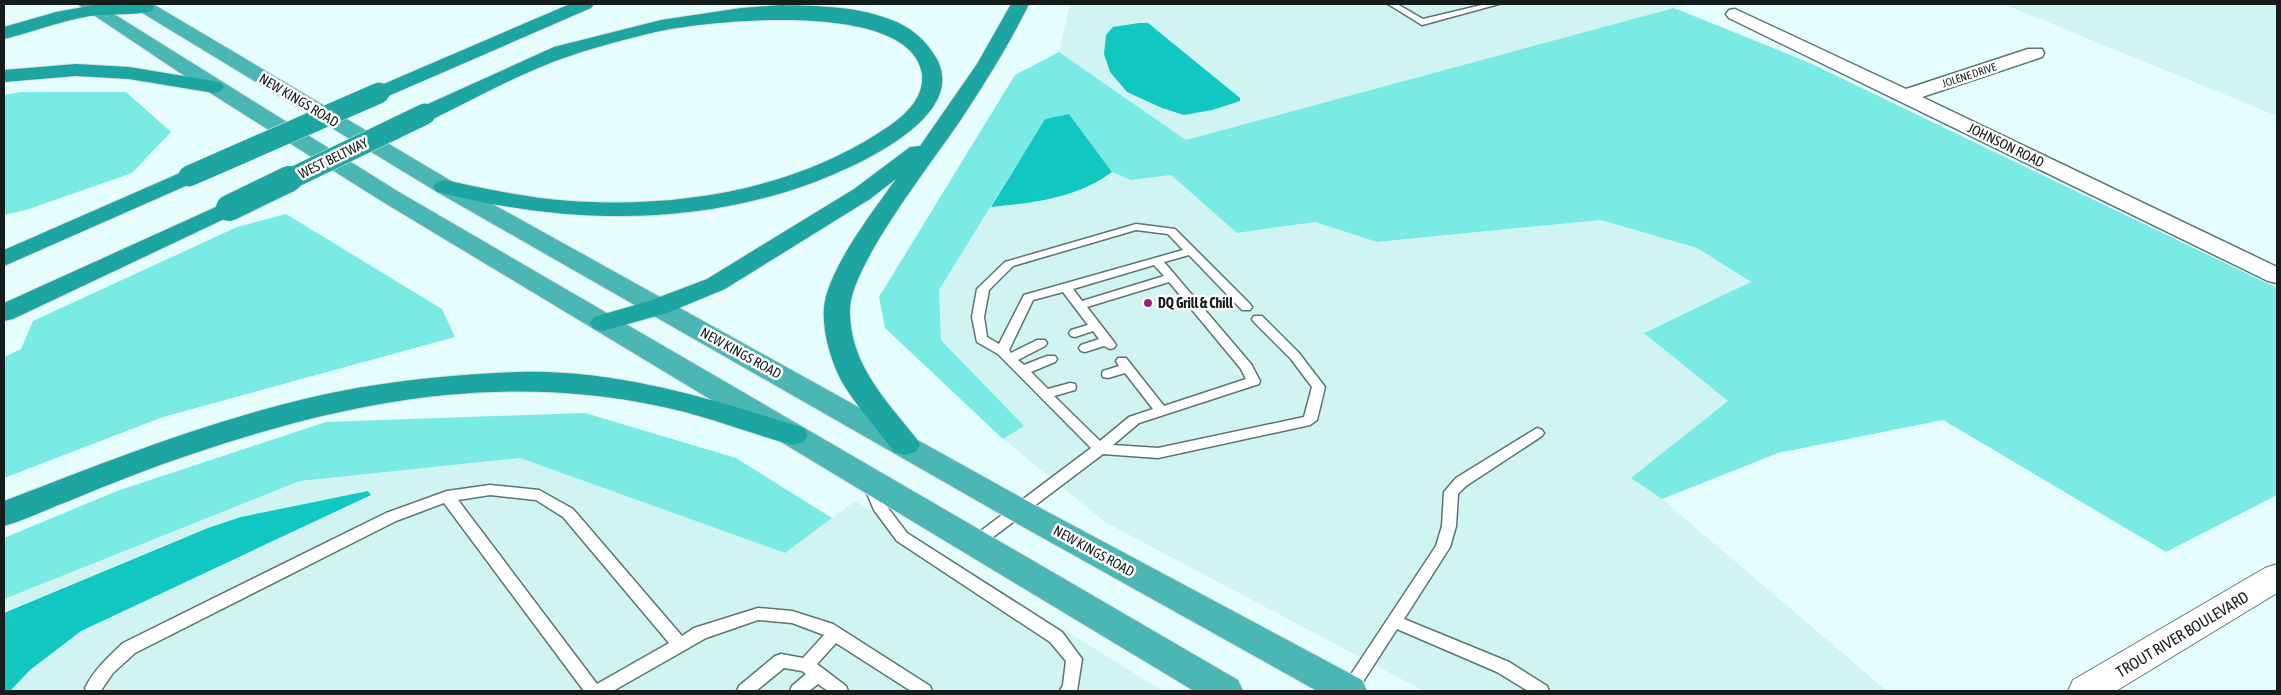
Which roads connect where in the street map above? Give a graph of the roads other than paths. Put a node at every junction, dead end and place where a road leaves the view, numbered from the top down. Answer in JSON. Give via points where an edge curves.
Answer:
{"nodes":[{"id":1,"x":586,"y":4,"type":"edge"},
{"id":2,"x":1020,"y":4,"type":"edge"},
{"id":3,"x":1392,"y":4,"type":"edge"},
{"id":4,"x":1495,"y":4,"type":"edge"},
{"id":5,"x":90,"y":6,"type":"edge"},
{"id":6,"x":143,"y":6,"type":"edge"},
{"id":7,"x":653,"y":8,"type":"dead end"},
{"id":8,"x":1735,"y":14,"type":"dead end"},
{"id":9,"x":4,"y":33,"type":"edge"},
{"id":10,"x":2035,"y":53,"type":"dead end"},
{"id":11,"x":545,"y":58,"type":"junction"},
{"id":12,"x":4,"y":76,"type":"edge"},
{"id":13,"x":214,"y":88,"type":"junction"},
{"id":14,"x":1904,"y":96,"type":"junction"},
{"id":15,"x":934,"y":140,"type":"junction"},
{"id":16,"x":446,"y":187,"type":"junction"},
{"id":17,"x":58,"y":235,"type":"junction"},
{"id":18,"x":4,"y":249,"type":"edge"},
{"id":19,"x":1192,"y":251,"type":"junction"},
{"id":20,"x":4,"y":258,"type":"edge"},
{"id":21,"x":1157,"y":261,"type":"junction"},
{"id":22,"x":2277,"y":276,"type":"edge"},
{"id":23,"x":1172,"y":278,"type":"junction"},
{"id":24,"x":1065,"y":287,"type":"junction"},
{"id":25,"x":1080,"y":305,"type":"junction"},
{"id":26,"x":658,"y":307,"type":"junction"},
{"id":27,"x":1246,"y":307,"type":"dead end"},
{"id":28,"x":4,"y":313,"type":"edge"},
{"id":29,"x":1258,"y":319,"type":"dead end"},
{"id":30,"x":603,"y":323,"type":"junction"},
{"id":31,"x":1096,"y":326,"type":"junction"},
{"id":32,"x":1076,"y":333,"type":"dead end"},
{"id":33,"x":1041,"y":343,"type":"dead end"},
{"id":34,"x":1085,"y":348,"type":"dead end"},
{"id":35,"x":1006,"y":355,"type":"junction"},
{"id":36,"x":1051,"y":359,"type":"dead end"},
{"id":37,"x":1022,"y":371,"type":"junction"},
{"id":38,"x":1108,"y":374,"type":"dead end"},
{"id":39,"x":1070,"y":387,"type":"dead end"},
{"id":40,"x":1045,"y":394,"type":"junction"},
{"id":41,"x":1161,"y":411,"type":"junction"},
{"id":42,"x":1537,"y":433,"type":"dead end"},
{"id":43,"x":793,"y":435,"type":"junction"},
{"id":44,"x":905,"y":445,"type":"junction"},
{"id":45,"x":1100,"y":449,"type":"junction"},
{"id":46,"x":868,"y":479,"type":"junction"},
{"id":47,"x":447,"y":496,"type":"junction"},
{"id":48,"x":1020,"y":511,"type":"junction"},
{"id":49,"x":4,"y":514,"type":"edge"},
{"id":50,"x":975,"y":543,"type":"junction"},
{"id":51,"x":2277,"y":577,"type":"edge"},
{"id":52,"x":1394,"y":621,"type":"junction"},
{"id":53,"x":835,"y":634,"type":"junction"},
{"id":54,"x":680,"y":645,"type":"junction"},
{"id":55,"x":812,"y":670,"type":"junction"},
{"id":56,"x":94,"y":691,"type":"edge"},
{"id":57,"x":593,"y":691,"type":"edge"},
{"id":58,"x":599,"y":691,"type":"edge"},
{"id":59,"x":744,"y":691,"type":"edge"},
{"id":60,"x":798,"y":691,"type":"edge"},
{"id":61,"x":840,"y":691,"type":"edge"},
{"id":62,"x":924,"y":691,"type":"edge"},
{"id":63,"x":1068,"y":691,"type":"edge"},
{"id":64,"x":1226,"y":691,"type":"edge"},
{"id":65,"x":1349,"y":691,"type":"edge"},
{"id":66,"x":1541,"y":691,"type":"edge"},
{"id":67,"x":2086,"y":691,"type":"edge"}],
"edges":[{"from":1,"to":17,"type":"highway","bridge":true},
{"from":2,"to":15,"type":"highway","via":[[973,86]]},
{"from":3,"to":4,"type":"lane","via":[[1422,22]]},
{"from":5,"to":6,"type":"highway"},
{"from":5,"to":9,"type":"highway"},
{"from":5,"to":13,"type":"highway"},
{"from":6,"to":16,"type":"highway","name":"NEW KINGS ROAD"},
{"from":7,"to":11,"type":"highway","name":"WEST BELTWAY"},
{"from":8,"to":14,"type":"street","name":"JOHNSON ROAD"},
{"from":10,"to":14,"type":"street","name":"JOLENE DRIVE"},
{"from":11,"to":16,"type":"highway","via":[[612,36],[710,13],[754,8],[813,8],[843,11],[901,30],[927,55],[932,71],[931,91],[920,110],[889,137],[834,166],[756,192],[660,207],[614,210],[511,201]]},
{"from":11,"to":28,"type":"highway","name":"WEST BELTWAY","bridge":true},
{"from":12,"to":13,"type":"highway","via":[[76,70],[129,72]]},
{"from":13,"to":30,"type":"highway"},
{"from":14,"to":22,"type":"street","name":"JOHNSON ROAD"},
{"from":15,"to":26,"type":"highway","via":[[862,194],[724,279]]},
{"from":15,"to":44,"type":"highway","via":[[859,255],[844,283],[837,307],[840,335],[855,380]]},
{"from":16,"to":26,"type":"highway","name":"NEW KINGS ROAD"},
{"from":17,"to":18,"type":"highway"},
{"from":17,"to":20,"type":"highway"},
{"from":19,"to":21,"type":"lane"},
{"from":19,"to":27,"type":"lane"},
{"from":19,"to":35,"type":"lane","via":[[1171,231],[1136,227],[1009,264],[983,289],[978,316],[981,339]]},
{"from":21,"to":23,"type":"lane"},
{"from":21,"to":24,"type":"lane"},
{"from":23,"to":25,"type":"lane"},
{"from":23,"to":41,"type":"lane","via":[[1254,380]]},
{"from":24,"to":25,"type":"lane"},
{"from":24,"to":35,"type":"lane","via":[[1028,298]]},
{"from":25,"to":31,"type":"lane"},
{"from":26,"to":30,"type":"highway"},
{"from":26,"to":44,"type":"highway","name":"NEW KINGS ROAD"},
{"from":29,"to":45,"type":"lane","via":[[1295,356],[1319,387],[1310,420],[1158,454]]},
{"from":30,"to":43,"type":"highway"},
{"from":31,"to":32,"type":"lane"},
{"from":31,"to":34,"type":"lane","via":[[1109,343]]},
{"from":33,"to":35,"type":"lane"},
{"from":35,"to":37,"type":"lane"},
{"from":36,"to":37,"type":"lane"},
{"from":37,"to":40,"type":"lane"},
{"from":38,"to":41,"type":"lane","via":[[1125,364]]},
{"from":39,"to":40,"type":"lane"},
{"from":40,"to":45,"type":"lane"},
{"from":41,"to":45,"type":"lane","via":[[1134,420]]},
{"from":42,"to":52,"type":"lane","via":[[1461,482],[1451,492],[1449,526],[1443,547]]},
{"from":43,"to":46,"type":"highway"},
{"from":43,"to":49,"type":"highway","via":[[689,403],[617,390],[555,382],[445,384],[340,400],[246,424],[146,458]]},
{"from":44,"to":48,"type":"highway","name":"NEW KINGS ROAD"},
{"from":45,"to":48,"type":"lane"},
{"from":46,"to":50,"type":"highway"},
{"from":46,"to":63,"type":"lane","via":[[879,506],[902,537],[1056,637],[1074,659]]},
{"from":47,"to":54,"type":"lane","via":[[490,490],[539,495],[568,513]]},
{"from":47,"to":56,"type":"lane","via":[[391,517],[129,648],[107,668]]},
{"from":47,"to":57,"type":"lane"},
{"from":48,"to":50,"type":"lane"},
{"from":48,"to":65,"type":"highway","name":"NEW KINGS ROAD"},
{"from":50,"to":64,"type":"highway"},
{"from":51,"to":67,"type":"street","name":"TROUT RIVER BOULEVARD"},
{"from":52,"to":65,"type":"lane"},
{"from":52,"to":66,"type":"lane","via":[[1503,667]]},
{"from":53,"to":54,"type":"lane","via":[[827,628],[792,617],[758,614],[700,633]]},
{"from":53,"to":55,"type":"lane"},
{"from":53,"to":62,"type":"lane"},
{"from":54,"to":58,"type":"lane"},
{"from":55,"to":59,"type":"lane","via":[[781,661]]},
{"from":55,"to":60,"type":"lane"},
{"from":55,"to":61,"type":"lane"}]}
